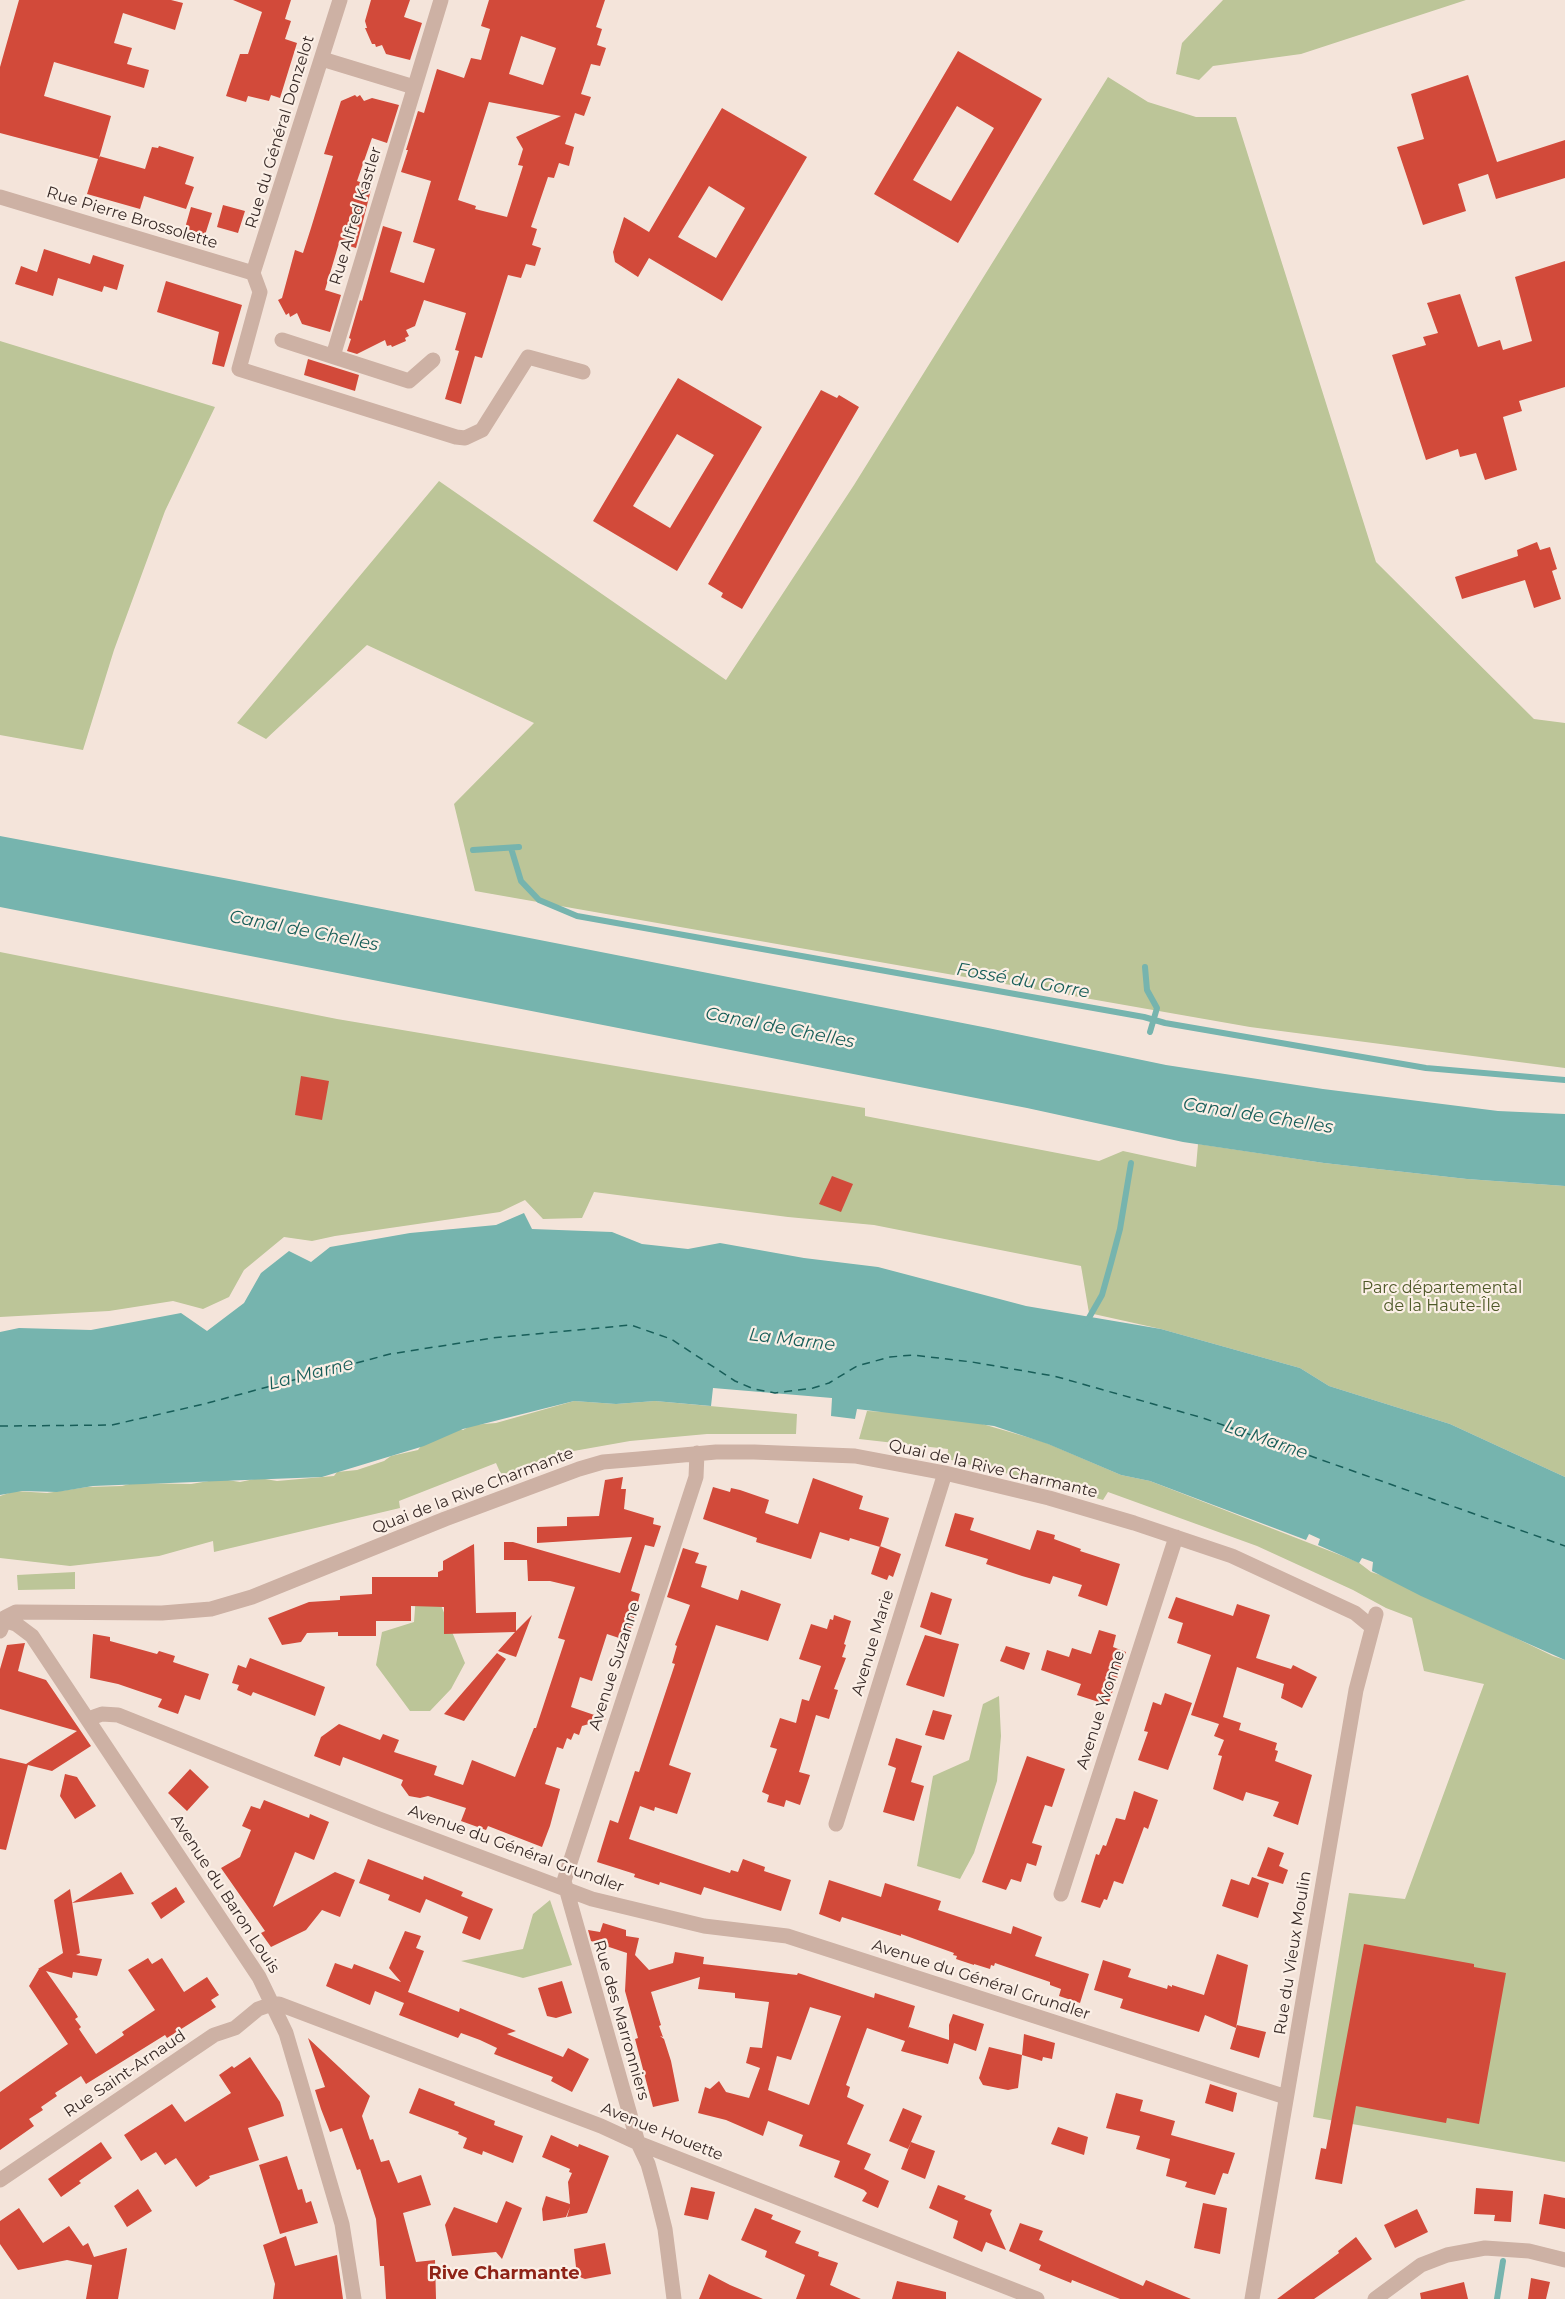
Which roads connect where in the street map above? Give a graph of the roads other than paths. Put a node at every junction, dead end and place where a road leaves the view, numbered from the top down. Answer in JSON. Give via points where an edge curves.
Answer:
{"nodes":[{"id":1,"x":340,"y":0,"type":"edge"},
{"id":2,"x":441,"y":0,"type":"edge"},
{"id":3,"x":322,"y":59,"type":"junction"},
{"id":4,"x":414,"y":87,"type":"junction"},
{"id":5,"x":0,"y":197,"type":"edge"},
{"id":6,"x":253,"y":273,"type":"junction"},
{"id":7,"x":282,"y":340,"type":"dead end"},
{"id":8,"x":333,"y":356,"type":"junction"},
{"id":9,"x":433,"y":360,"type":"dead end"},
{"id":10,"x":583,"y":372,"type":"dead end"},
{"id":11,"x":697,"y":1453,"type":"junction"},
{"id":12,"x":945,"y":1473,"type":"junction"},
{"id":13,"x":1176,"y":1537,"type":"junction"},
{"id":14,"x":52,"y":1613,"type":"junction"},
{"id":15,"x":1374,"y":1621,"type":"joint"},
{"id":16,"x":1,"y":1623,"type":"edge"},
{"id":17,"x":35,"y":1641,"type":"junction"},
{"id":18,"x":88,"y":1719,"type":"junction"},
{"id":19,"x":836,"y":1824,"type":"dead end"},
{"id":20,"x":566,"y":1890,"type":"junction"},
{"id":21,"x":1061,"y":1894,"type":"dead end"},
{"id":22,"x":272,"y":2004,"type":"junction"},
{"id":23,"x":1286,"y":2097,"type":"junction"},
{"id":24,"x":638,"y":2143,"type":"junction"},
{"id":25,"x":0,"y":2180,"type":"edge"},
{"id":26,"x":1565,"y":2260,"type":"edge"},
{"id":27,"x":354,"y":2299,"type":"edge"},
{"id":28,"x":674,"y":2299,"type":"edge"},
{"id":29,"x":1037,"y":2299,"type":"edge"},
{"id":30,"x":1252,"y":2299,"type":"edge"},
{"id":31,"x":1375,"y":2299,"type":"edge"}],
"edges":[{"from":1,"to":3,"type":"street","name":"Rue du Général Donzelot"},
{"from":2,"to":4,"type":"street","name":"Rue Alfred Kastler"},
{"from":3,"to":4,"type":"street"},
{"from":3,"to":6,"type":"street","name":"Rue du Général Donzelot"},
{"from":4,"to":8,"type":"street","name":"Rue Alfred Kastler"},
{"from":5,"to":6,"type":"street","name":"Rue Pierre Brossolette"},
{"from":6,"to":10,"type":"street","via":[[260,292],[239,369],[456,437],[465,438],[482,430],[528,357]]},
{"from":7,"to":8,"type":"street"},
{"from":8,"to":9,"type":"street","via":[[410,381]]},
{"from":11,"to":12,"type":"street","name":"Quai de la Rive Charmante","via":[[855,1456]]},
{"from":11,"to":14,"type":"street","name":"Quai de la Rive Charmante","via":[[603,1462],[560,1474],[222,1606],[162,1613]]},
{"from":11,"to":20,"type":"street","name":"Avenue Suzanne","via":[[696,1477],[564,1881]]},
{"from":12,"to":13,"type":"street","name":"Quai de la Rive Charmante","via":[[1049,1498]]},
{"from":12,"to":19,"type":"street","name":"Avenue Marie"},
{"from":13,"to":15,"type":"street","name":"Quai de la Rive Charmante","via":[[1222,1552]]},
{"from":13,"to":21,"type":"street","name":"Avenue Yvonne"},
{"from":14,"to":16,"type":"street","name":"Quai de la Rive Charmante","via":[[16,1612]]},
{"from":14,"to":17,"type":"street","via":[[40,1622]]},
{"from":15,"to":23,"type":"street","name":"Rue du Vieux Moulin","via":[[1356,1690]]},
{"from":16,"to":17,"type":"street","name":"Avenue du Baron Louis","via":[[23,1628]]},
{"from":17,"to":18,"type":"street","name":"Avenue du Baron Louis"},
{"from":18,"to":20,"type":"street","name":"Avenue du Général Grundler","via":[[102,1714],[127,1718]]},
{"from":18,"to":22,"type":"street","name":"Avenue du Baron Louis","via":[[259,1977]]},
{"from":20,"to":23,"type":"street","name":"Avenue du Général Grundler","via":[[704,1926],[787,1936]]},
{"from":20,"to":24,"type":"street","name":"Rue des Marronniers"},
{"from":22,"to":24,"type":"street","name":"Avenue Houette"},
{"from":22,"to":25,"type":"street","name":"Rue Saint-Arnaud","via":[[258,2009],[235,2028],[214,2035]]},
{"from":22,"to":27,"type":"street","name":"Avenue du Baron Louis","via":[[286,2033],[342,2224]]},
{"from":23,"to":30,"type":"street","name":"Rue du Vieux Moulin"},
{"from":24,"to":28,"type":"street","name":"Rue des Marronniers","via":[[648,2164],[665,2229]]},
{"from":24,"to":29,"type":"street","name":"Avenue Houette"},
{"from":26,"to":31,"type":"street","via":[[1529,2251],[1485,2248],[1447,2254],[1421,2265]]}]}
